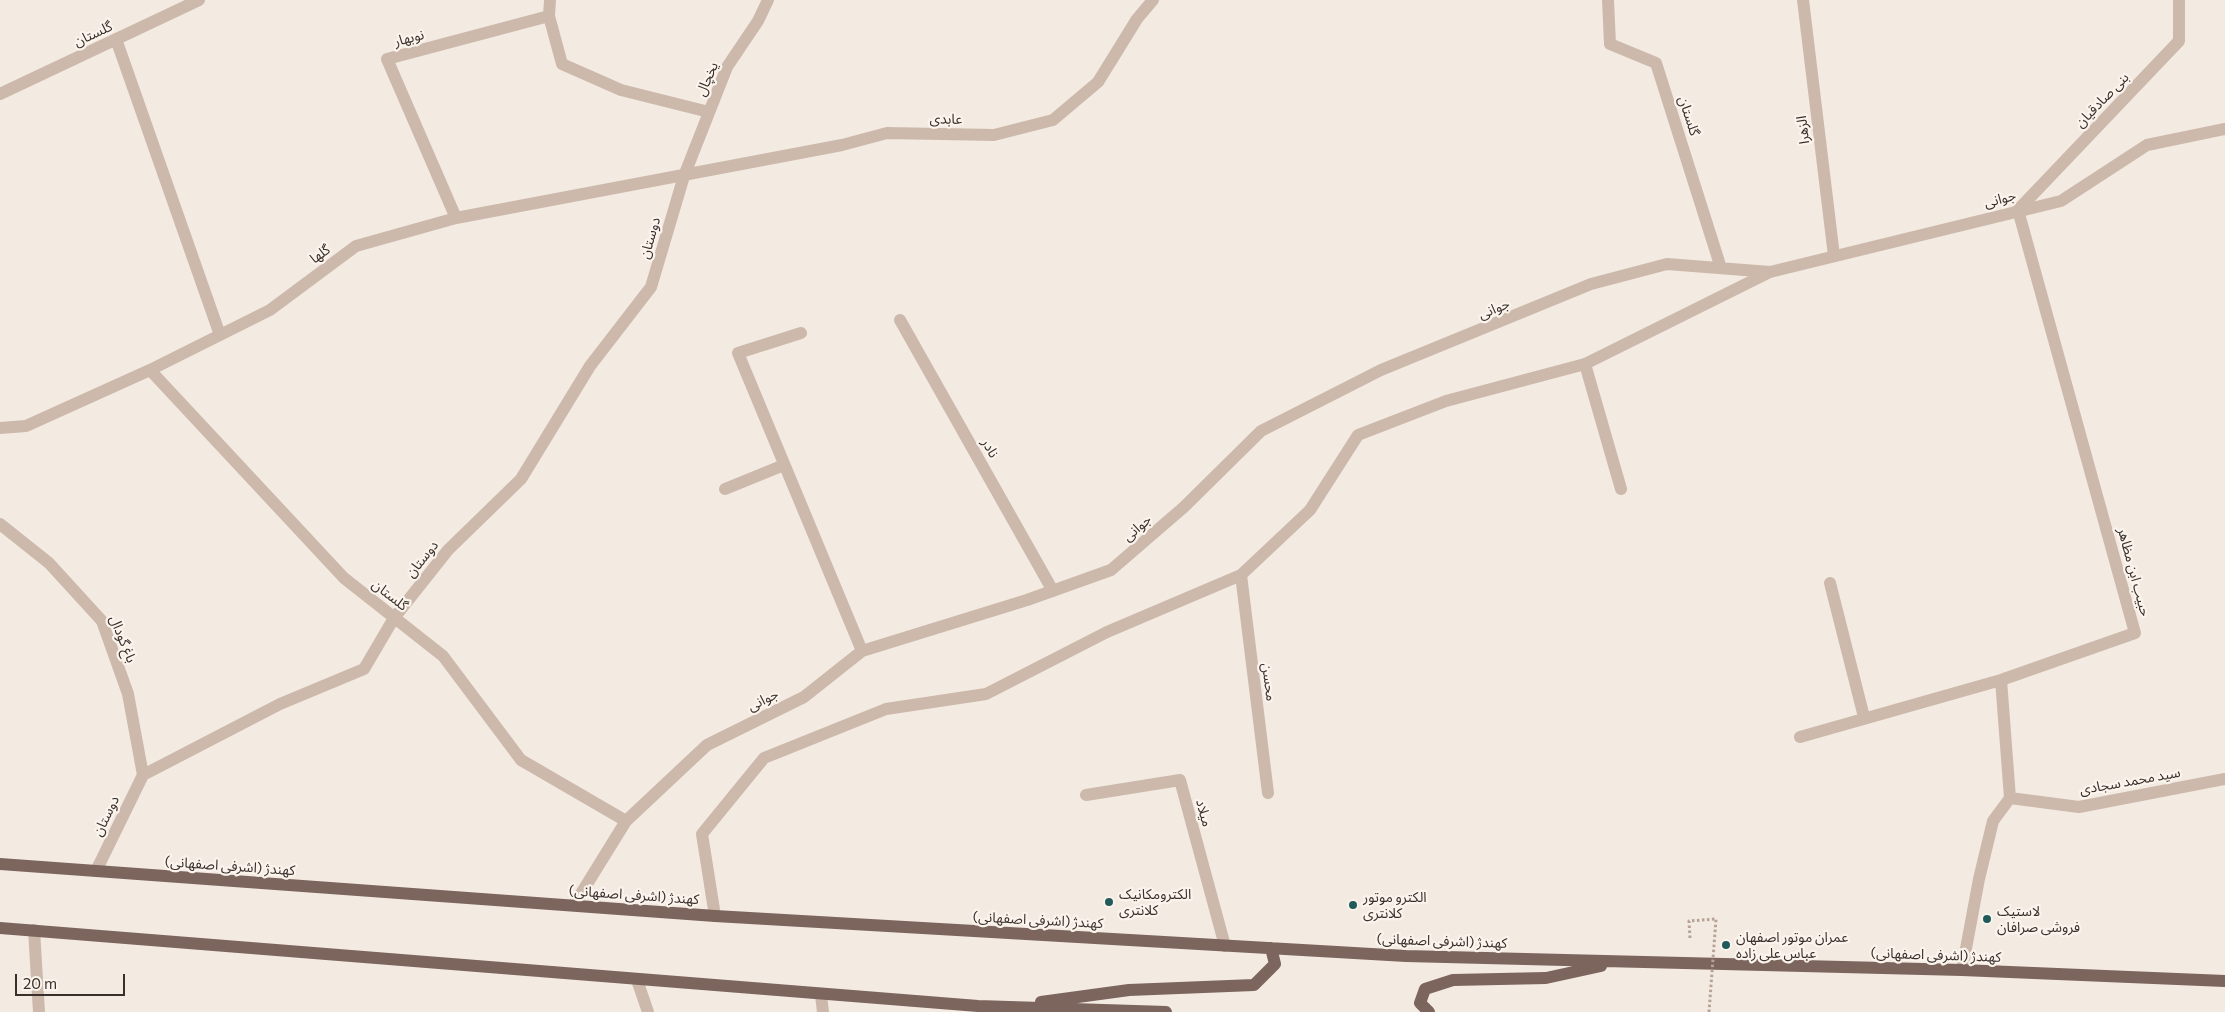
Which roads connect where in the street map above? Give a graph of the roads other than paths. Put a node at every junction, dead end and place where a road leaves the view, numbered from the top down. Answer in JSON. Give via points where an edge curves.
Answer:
{"nodes":[{"id":1,"x":199,"y":0,"type":"edge"},
{"id":2,"x":550,"y":0,"type":"edge"},
{"id":3,"x":768,"y":0,"type":"edge"},
{"id":4,"x":1153,"y":0,"type":"edge"},
{"id":5,"x":1608,"y":0,"type":"edge"},
{"id":6,"x":1802,"y":0,"type":"edge"},
{"id":7,"x":2180,"y":0,"type":"edge"},
{"id":8,"x":549,"y":16,"type":"junction"},
{"id":9,"x":116,"y":39,"type":"junction"},
{"id":10,"x":0,"y":94,"type":"edge"},
{"id":11,"x":709,"y":112,"type":"junction"},
{"id":12,"x":2225,"y":129,"type":"edge"},
{"id":13,"x":684,"y":176,"type":"junction"},
{"id":14,"x":2018,"y":210,"type":"junction"},
{"id":15,"x":456,"y":218,"type":"junction"},
{"id":16,"x":1834,"y":256,"type":"junction"},
{"id":17,"x":1721,"y":268,"type":"junction"},
{"id":18,"x":1770,"y":272,"type":"junction"},
{"id":19,"x":900,"y":320,"type":"dead end"},
{"id":20,"x":801,"y":333,"type":"dead end"},
{"id":21,"x":220,"y":335,"type":"junction"},
{"id":22,"x":1585,"y":364,"type":"junction"},
{"id":23,"x":150,"y":370,"type":"junction"},
{"id":24,"x":0,"y":428,"type":"edge"},
{"id":25,"x":784,"y":465,"type":"junction"},
{"id":26,"x":725,"y":489,"type":"dead end"},
{"id":27,"x":1622,"y":489,"type":"dead end"},
{"id":28,"x":0,"y":524,"type":"edge"},
{"id":29,"x":1240,"y":575,"type":"junction"},
{"id":30,"x":1830,"y":583,"type":"dead end"},
{"id":31,"x":1053,"y":591,"type":"junction"},
{"id":32,"x":394,"y":618,"type":"junction"},
{"id":33,"x":862,"y":651,"type":"junction"},
{"id":34,"x":2001,"y":680,"type":"junction"},
{"id":35,"x":1864,"y":717,"type":"junction"},
{"id":36,"x":1800,"y":737,"type":"dead end"},
{"id":37,"x":143,"y":775,"type":"junction"},
{"id":38,"x":2225,"y":779,"type":"edge"},
{"id":39,"x":1268,"y":793,"type":"dead end"},
{"id":40,"x":1086,"y":795,"type":"dead end"},
{"id":41,"x":2010,"y":798,"type":"junction"},
{"id":42,"x":626,"y":821,"type":"junction"},
{"id":43,"x":0,"y":864,"type":"edge"},
{"id":44,"x":96,"y":871,"type":"junction"},
{"id":45,"x":574,"y":905,"type":"junction"},
{"id":46,"x":716,"y":916,"type":"junction"},
{"id":47,"x":0,"y":928,"type":"edge"},
{"id":48,"x":34,"y":930,"type":"junction"},
{"id":49,"x":1225,"y":946,"type":"junction"},
{"id":50,"x":1271,"y":948,"type":"junction"},
{"id":51,"x":1620,"y":961,"type":"junction"},
{"id":52,"x":1962,"y":970,"type":"junction"},
{"id":53,"x":637,"y":980,"type":"junction"},
{"id":54,"x":2225,"y":981,"type":"edge"},
{"id":55,"x":820,"y":995,"type":"junction"},
{"id":56,"x":1004,"y":1008,"type":"junction"},
{"id":57,"x":39,"y":1012,"type":"edge"},
{"id":58,"x":648,"y":1012,"type":"edge"},
{"id":59,"x":823,"y":1012,"type":"edge"},
{"id":60,"x":1163,"y":1012,"type":"edge"},
{"id":61,"x":1429,"y":1012,"type":"edge"}],
"edges":[{"from":1,"to":9,"type":"street","name":"گلستان"},
{"from":2,"to":8,"type":"street"},
{"from":3,"to":11,"type":"street","name":"یخچال","via":[[727,67]]},
{"from":4,"to":13,"type":"street","name":"عابدی","via":[[1137,19],[1098,82],[1053,120],[994,135],[887,132],[842,145]]},
{"from":5,"to":17,"type":"street","name":"گلستان","via":[[1610,44],[1656,62]]},
{"from":6,"to":16,"type":"street","name":"الزهرا"},
{"from":7,"to":14,"type":"street","name":"بنی صادقیان","via":[[2180,41]]},
{"from":8,"to":11,"type":"street","via":[[562,64],[621,90]]},
{"from":8,"to":15,"type":"street","name":"نوبهار","via":[[386,60]]},
{"from":9,"to":10,"type":"street","name":"گلستان"},
{"from":9,"to":21,"type":"street"},
{"from":11,"to":13,"type":"street","name":"یخچال"},
{"from":12,"to":14,"type":"street","name":"جوانی","via":[[2147,145],[2061,201]]},
{"from":13,"to":15,"type":"street","name":"گلها"},
{"from":13,"to":32,"type":"street","name":"دوستان","via":[[651,287],[590,366],[521,479],[448,550]]},
{"from":14,"to":16,"type":"street","name":"جوانی"},
{"from":14,"to":34,"type":"street","name":"حبیب ابن مظاهر","via":[[2135,633]]},
{"from":15,"to":21,"type":"street","name":"گلها","via":[[356,246],[270,310]]},
{"from":16,"to":18,"type":"street","name":"جوانی"},
{"from":17,"to":18,"type":"street","name":"جوانی"},
{"from":17,"to":31,"type":"street","name":"جوانی","via":[[1667,264],[1591,284],[1381,370],[1261,431],[1184,507],[1111,570]]},
{"from":18,"to":22,"type":"street","name":"جوانی"},
{"from":19,"to":31,"type":"street","name":"نادر"},
{"from":20,"to":25,"type":"street","via":[[738,353]]},
{"from":21,"to":23,"type":"street","name":"گلها"},
{"from":22,"to":27,"type":"street"},
{"from":22,"to":29,"type":"street","name":"جوانی","via":[[1446,401],[1358,435],[1310,510]]},
{"from":23,"to":24,"type":"street","name":"گلها","via":[[26,426]]},
{"from":23,"to":32,"type":"street","name":"گلستان","via":[[344,578]]},
{"from":25,"to":26,"type":"street"},
{"from":25,"to":33,"type":"street"},
{"from":28,"to":37,"type":"street","name":"باغ گودال","via":[[49,563],[102,621],[128,694]]},
{"from":29,"to":39,"type":"street","name":"محسن"},
{"from":29,"to":46,"type":"street","name":"جوانی","via":[[1107,632],[986,694],[886,709],[764,758],[702,834]]},
{"from":30,"to":35,"type":"street"},
{"from":31,"to":33,"type":"street","name":"جوانی"},
{"from":32,"to":37,"type":"street","name":"دوستان","via":[[364,669],[280,704]]},
{"from":32,"to":42,"type":"street","name":"گلستان","via":[[443,656],[521,760]]},
{"from":33,"to":42,"type":"street","name":"جوانی","via":[[804,697],[707,745]]},
{"from":34,"to":35,"type":"street","name":"حبیب ابن مظاهر"},
{"from":34,"to":41,"type":"street"},
{"from":35,"to":36,"type":"street","name":"حبیب ابن مظاهر"},
{"from":37,"to":44,"type":"street","name":"دوستان"},
{"from":38,"to":41,"type":"street","name":"سید محمد سجادی","via":[[2079,807]]},
{"from":40,"to":49,"type":"street","name":"میلاد","via":[[1180,780]]},
{"from":41,"to":52,"type":"street","via":[[1993,821]]},
{"from":42,"to":45,"type":"street","name":"جوانی"},
{"from":43,"to":44,"type":"main road","name":"کهندژ (اشرفی اصفهانی)"},
{"from":44,"to":45,"type":"main road","name":"کهندژ (اشرفی اصفهانی)"},
{"from":45,"to":46,"type":"main road","name":"کهندژ (اشرفی اصفهانی)"},
{"from":46,"to":49,"type":"main road","name":"کهندژ (اشرفی اصفهانی)"},
{"from":47,"to":48,"type":"main road"},
{"from":48,"to":53,"type":"main road"},
{"from":48,"to":57,"type":"street"},
{"from":49,"to":50,"type":"main road","name":"کهندژ (اشرفی اصفهانی)"},
{"from":50,"to":51,"type":"main road","name":"کهندژ (اشرفی اصفهانی)","via":[[1406,956]]},
{"from":50,"to":56,"type":"main road","via":[[1274,964],[1254,985],[1129,990]]},
{"from":51,"to":52,"type":"main road","name":"کهندژ (اشرفی اصفهانی)"},
{"from":51,"to":61,"type":"main road","via":[[1546,978],[1453,980],[1425,989],[1420,1003]]},
{"from":52,"to":54,"type":"main road","name":"کهندژ (اشرفی اصفهانی)"},
{"from":53,"to":55,"type":"main road"},
{"from":53,"to":58,"type":"street"},
{"from":55,"to":56,"type":"main road"},
{"from":55,"to":59,"type":"street"},
{"from":56,"to":60,"type":"main road"}]}
